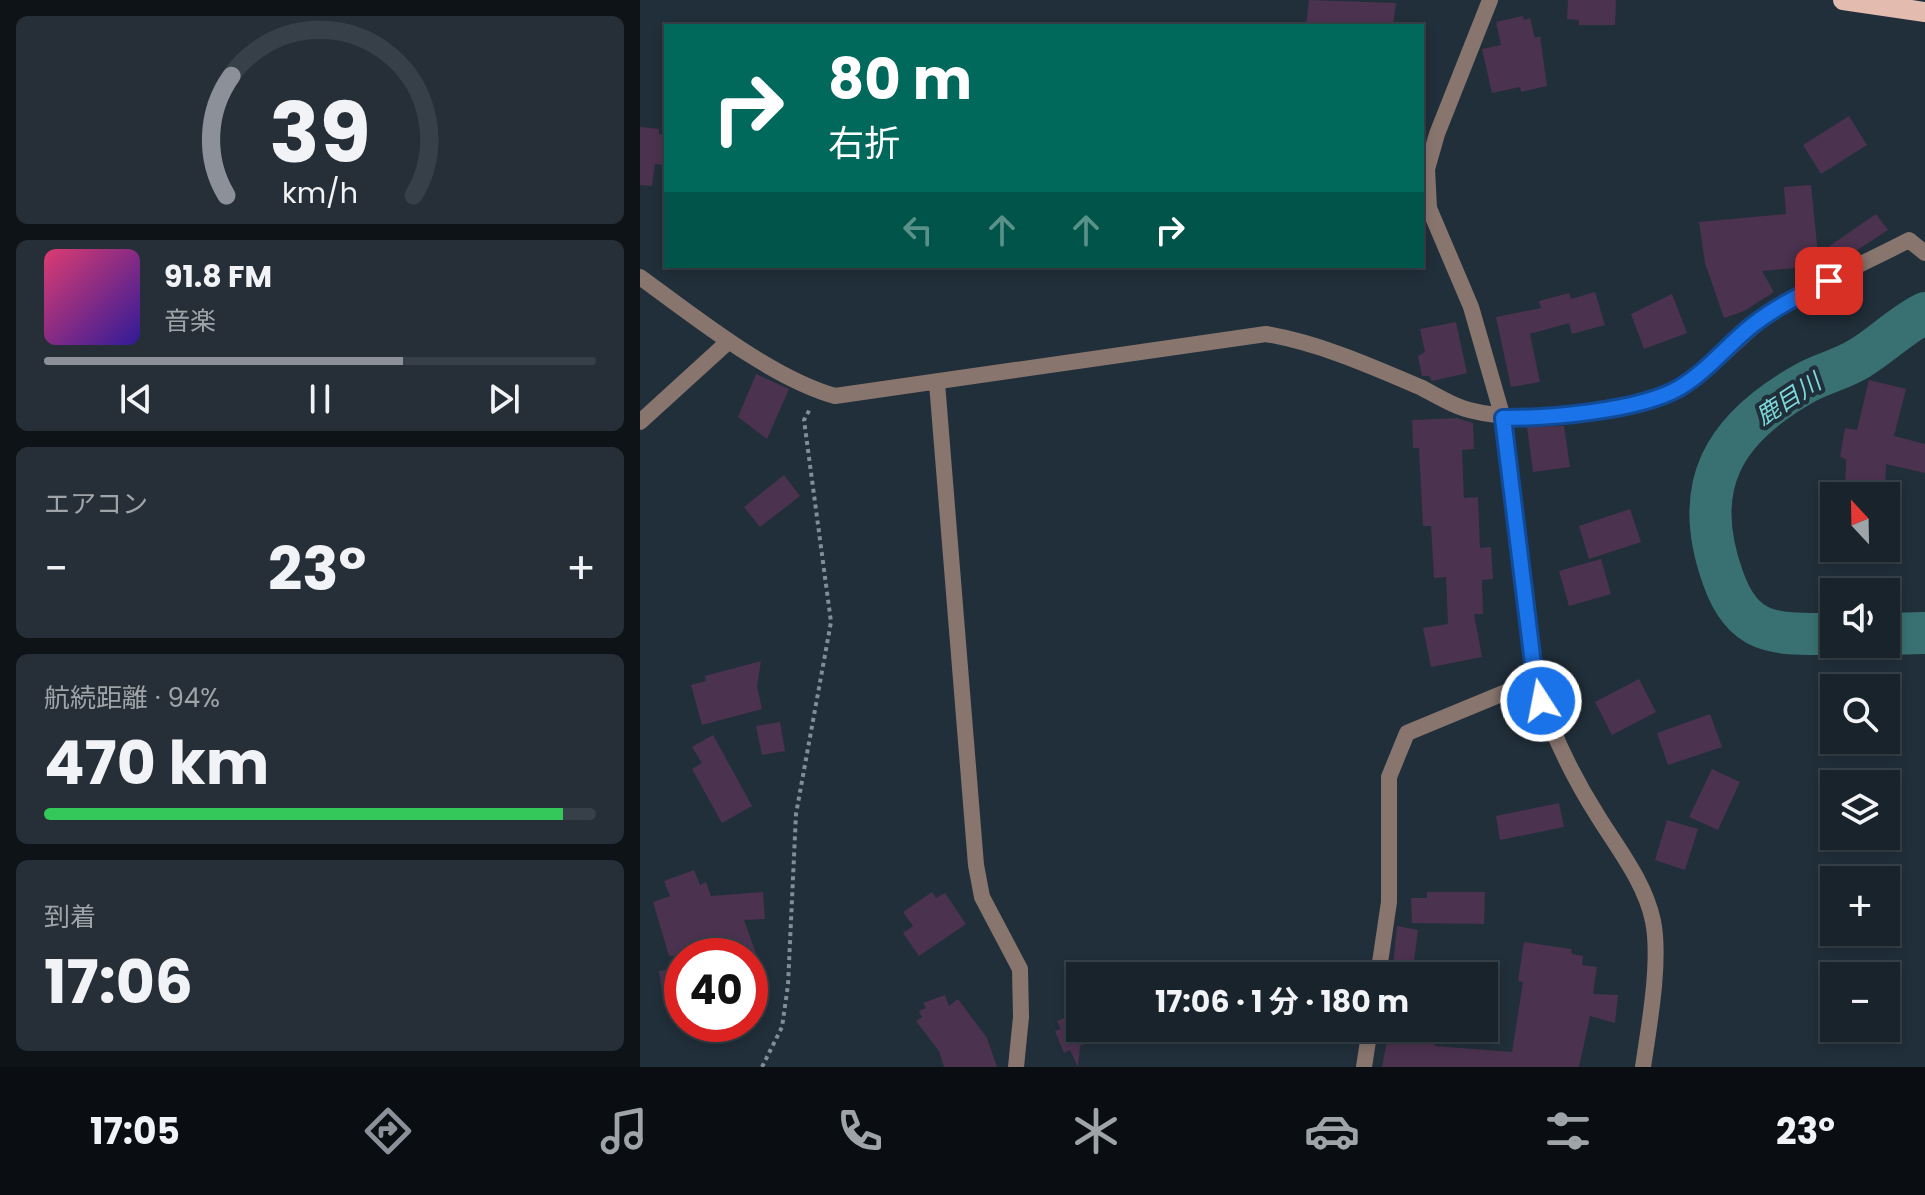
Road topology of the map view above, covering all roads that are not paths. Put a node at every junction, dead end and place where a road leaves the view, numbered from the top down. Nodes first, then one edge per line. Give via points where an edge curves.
1 (1490, 0) edge
2 (1843, 0) edge
3 (1925, 12) edge
4 (1925, 253) edge
5 (640, 277) edge
6 (729, 341) junction
7 (937, 383) junction
8 (1503, 418) junction
9 (640, 422) edge
10 (1535, 680) junction
11 (1380, 962) edge
12 (1368, 1042) edge
13 (1016, 1067) edge
14 (1364, 1067) edge
15 (1643, 1067) edge

1 - 8 street via 1427,169 1429,208 1471,307
2 - 3 main road
4 - 8 street via 1909,240 1789,301 1753,324 1676,390 1552,418
5 - 6 street
6 - 7 street via 835,396
6 - 9 street
7 - 8 street via 1266,334 1298,340 1464,409
7 - 13 street via 976,865 982,897 1020,969
8 - 10 street
10 - 11 street via 1407,733 1389,777 1389,902
10 - 15 street via 1565,762 1633,872 1653,921
12 - 14 street

